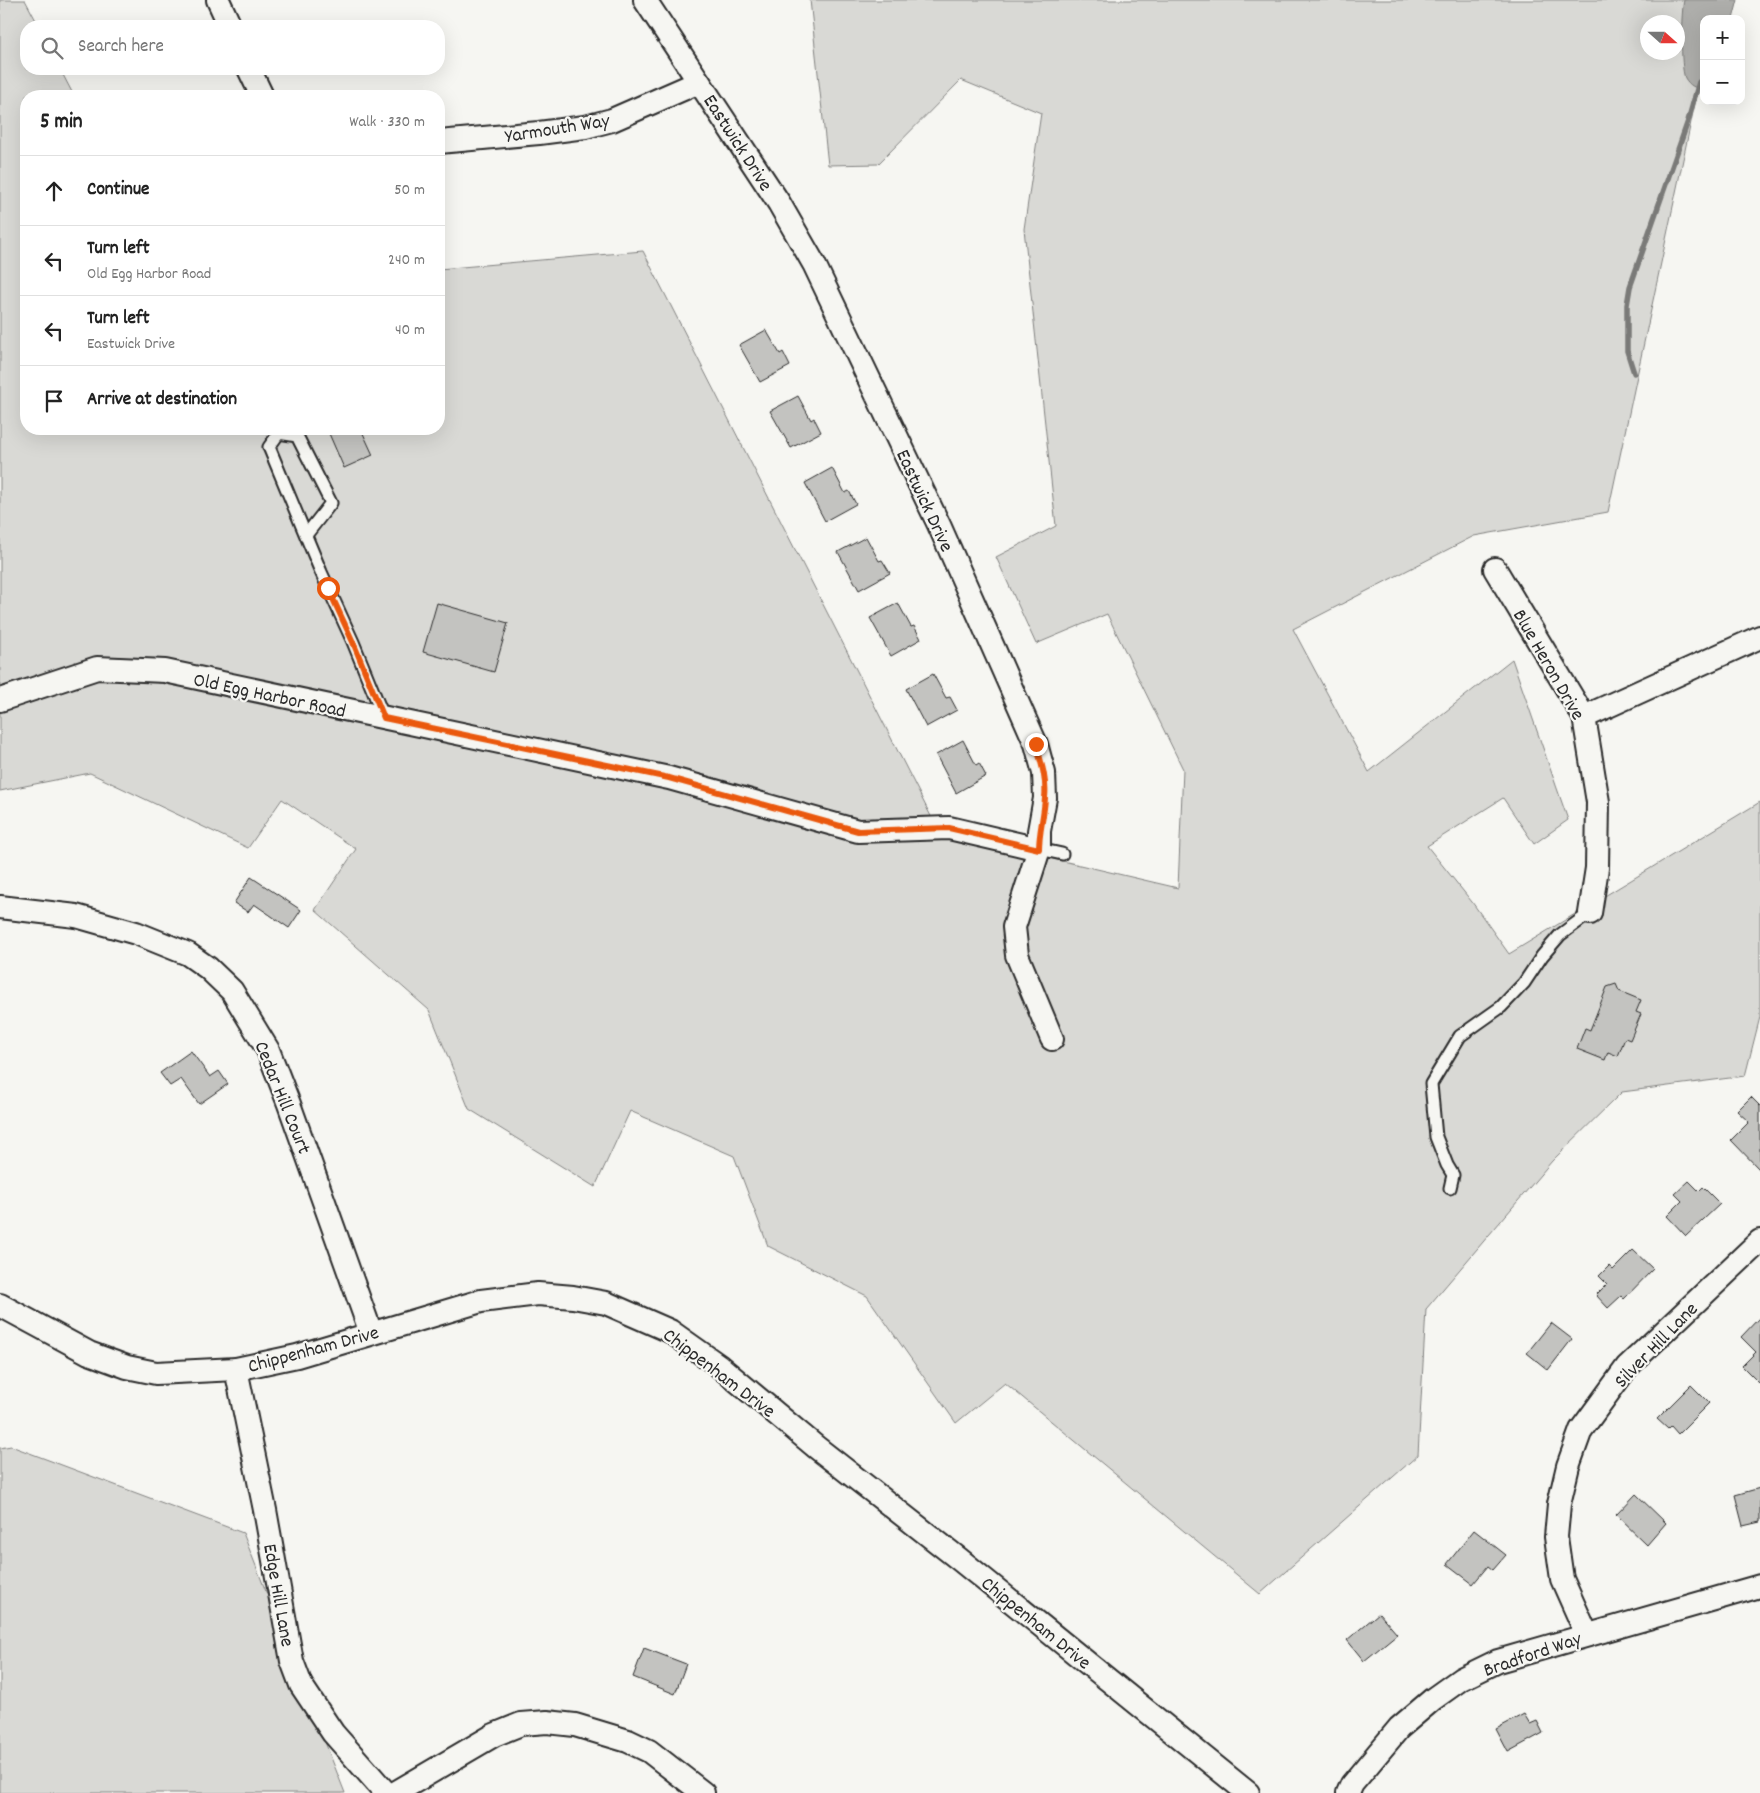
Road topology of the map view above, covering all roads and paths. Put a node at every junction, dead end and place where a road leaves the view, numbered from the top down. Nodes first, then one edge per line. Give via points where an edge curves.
1 (218, 0) edge
2 (645, 0) edge
3 (227, 20) edge
4 (252, 75) edge
5 (699, 82) junction
6 (259, 90) edge
7 (445, 141) edge
8 (278, 435) edge
9 (291, 435) edge
10 (306, 535) junction
11 (1495, 569) dead end
12 (1760, 637) edge
13 (0, 700) edge
14 (1584, 717) junction
15 (384, 718) junction
16 (1039, 849) junction
17 (1062, 854) dead end
18 (0, 907) edge
19 (1590, 913) joint
20 (1052, 1039) dead end
21 (1450, 1188) dead end
22 (1760, 1241) edge
23 (0, 1305) edge
24 (371, 1333) junction
25 (236, 1369) junction
26 (1760, 1586) edge
27 (1587, 1635) junction
28 (386, 1793) edge
29 (395, 1793) edge
30 (703, 1793) edge
31 (1248, 1793) edge
32 (1348, 1793) edge

1 - 3 street
2 - 5 street, Eastwick Drive
4 - 6 street
5 - 7 street, Yarmouth Way via 612,120 539,133
5 - 16 street, Eastwick Drive via 779,203 814,264 939,525 1017,700 1036,744 1044,773 1045,798
8 - 10 lane via 269,447
9 - 10 lane via 297,436 331,503
10 - 15 lane
11 - 14 street, Blue Heron Drive
12 - 14 street
13 - 15 street, Old Egg Harbor Road via 97,668 164,671
14 - 19 street, Blue Heron Drive via 1598,802 1597,868
15 - 16 street, Old Egg Harbor Road via 669,778 858,831 949,828
16 - 17 lane
16 - 20 street, Eastwick Drive via 1014,927 1017,955
18 - 24 street, Cedar Hill Court via 76,916 136,932 188,954 232,991 268,1050
19 - 21 lane via 1560,935 1524,984 1501,1007 1460,1036 1431,1084 1436,1138 1453,1175
22 - 27 street, Silver Hill Lane via 1627,1367 1582,1430 1565,1476 1556,1537 1562,1579
23 - 25 street, Chippenham Drive via 89,1353 126,1367 156,1373
24 - 25 street, Chippenham Drive via 297,1356
24 - 31 street, Chippenham Drive via 481,1301 538,1294 606,1303 670,1332 718,1365
25 - 28 street, Edge Hill Lane via 292,1661 301,1685 333,1734
26 - 27 street, Bradford Way
27 - 32 street, Bradford Way via 1498,1661 1461,1679 1399,1728
29 - 30 street via 494,1735 521,1724 547,1722 575,1725 628,1741 649,1751

